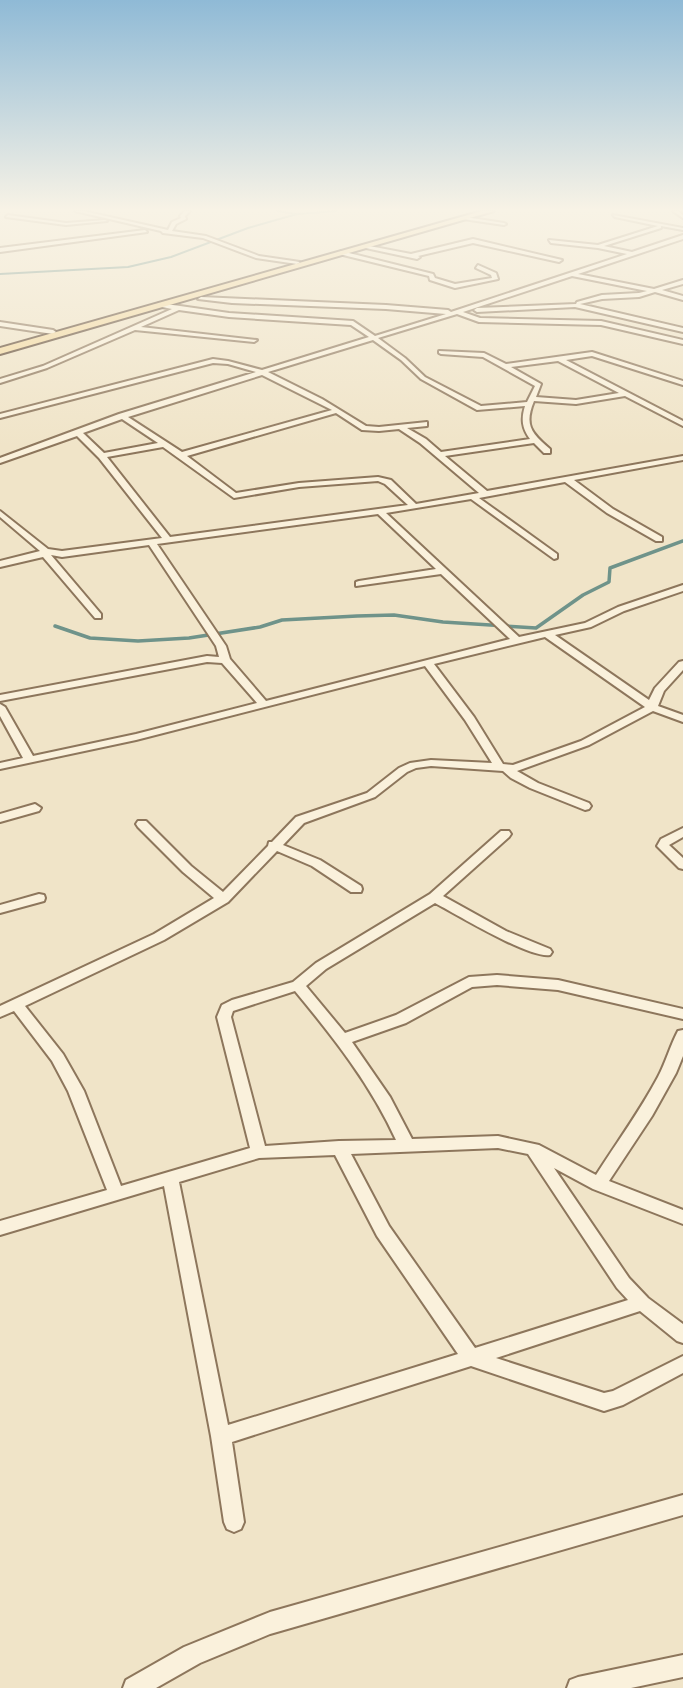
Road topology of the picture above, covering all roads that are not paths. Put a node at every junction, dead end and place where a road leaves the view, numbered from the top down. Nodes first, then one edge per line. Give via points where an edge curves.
1 (199, 290) edge
2 (212, 290) edge
3 (224, 290) dead end
4 (524, 290) edge
5 (641, 290) edge
6 (658, 290) edge
7 (651, 292) junction
8 (683, 298) edge
9 (201, 299) junction
10 (159, 305) junction
11 (575, 305) junction
12 (177, 309) junction
13 (464, 310) junction
14 (454, 312) junction
15 (0, 324) edge
16 (135, 328) junction
17 (683, 330) edge
18 (53, 331) junction
19 (373, 338) junction
20 (254, 340) dead end
21 (683, 342) edge
22 (0, 349) edge
23 (441, 352) dead end
24 (559, 358) junction
25 (506, 366) junction
26 (264, 372) junction
27 (0, 381) edge
28 (683, 383) edge
29 (626, 394) junction
30 (529, 402) junction
31 (337, 411) junction
32 (1, 415) edge
33 (122, 416) junction
34 (424, 424) dead end
35 (683, 424) edge
36 (398, 426) junction
37 (79, 434) junction
38 (534, 441) junction
39 (166, 444) junction
40 (547, 451) dead end
41 (181, 455) junction
42 (438, 455) junction
43 (102, 456) junction
44 (683, 458) edge
45 (0, 461) edge
46 (568, 480) junction
47 (485, 495) junction
48 (472, 496) junction
49 (414, 507) junction
50 (380, 512) junction
51 (0, 513) edge
52 (167, 539) junction
53 (659, 539) dead end
54 (151, 541) junction
55 (47, 553) junction
56 (554, 556) dead end
57 (0, 564) edge
58 (444, 571) junction
59 (359, 584) dead end
60 (683, 588) edge
61 (98, 615) dead end
62 (547, 634) junction
63 (517, 639) junction
64 (225, 660) junction
65 (428, 663) junction
66 (683, 664) edge
67 (0, 698) edge
68 (263, 704) junction
69 (0, 707) edge
70 (652, 707) junction
71 (683, 719) edge
72 (29, 758) junction
73 (0, 766) edge
74 (503, 767) junction
75 (585, 806) dead end
76 (35, 808) dead end
77 (0, 818) edge
78 (142, 824) dead end
79 (683, 832) edge
80 (505, 834) dead end
81 (273, 845) junction
82 (683, 865) edge
83 (356, 889) dead end
84 (435, 897) junction
85 (39, 898) dead end
86 (223, 899) junction
87 (0, 909) edge
88 (545, 952) dead end
89 (298, 985) junction
90 (18, 1006) junction
91 (0, 1012) edge
92 (683, 1014) edge
93 (683, 1035) edge
94 (344, 1039) junction
95 (406, 1144) junction
96 (339, 1147) junction
97 (533, 1149) junction
98 (259, 1152) junction
99 (170, 1177) junction
100 (599, 1184) junction
101 (116, 1193) junction
102 (683, 1217) edge
103 (0, 1228) edge
104 (642, 1303) junction
105 (683, 1335) edge
106 (471, 1358) junction
107 (683, 1364) edge
108 (221, 1436) junction
109 (683, 1505) edge
110 (234, 1522) dead end
111 (683, 1666) edge
112 (589, 1686) edge
113 (134, 1688) edge

1 - 18 main road
2 - 10 main road
3 - 9 street
4 - 13 street
5 - 7 street
6 - 7 street
7 - 8 street
7 - 11 street via 595,298
9 - 12 street
9 - 14 street via 388,305
10 - 12 street
10 - 22 main road
11 - 13 street
11 - 17 street
12 - 16 street
12 - 19 street via 346,322
13 - 14 street
14 - 19 street
14 - 21 street via 479,320 601,323
15 - 18 street
16 - 20 street
16 - 27 street
18 - 22 main road
19 - 26 street
19 - 30 street via 424,379 480,408
23 - 25 street via 484,355
24 - 25 street
24 - 28 street via 597,355
24 - 29 street
25 - 30 street via 539,385
26 - 31 street
26 - 32 street via 226,361 203,362
26 - 33 street
29 - 30 street via 576,402
29 - 35 street
30 - 38 street via 524,423
31 - 36 street via 373,430
31 - 41 street
33 - 37 street
33 - 39 street
34 - 36 street
36 - 42 street
37 - 43 street
37 - 45 street
38 - 40 street
38 - 42 street
39 - 41 street
39 - 43 street
41 - 49 street via 234,496 378,479 388,482
42 - 47 street
43 - 52 street
44 - 46 street
46 - 47 street
46 - 53 street via 610,512
47 - 48 street
48 - 49 street
48 - 56 street
49 - 50 street
50 - 52 street
50 - 58 street
51 - 55 street
52 - 54 street
54 - 55 street
54 - 64 street via 222,646
55 - 57 street
55 - 61 street
58 - 59 street
58 - 63 street
60 - 62 street via 588,625
62 - 63 street
62 - 70 street
63 - 65 street
64 - 67 street via 207,659
64 - 68 street
65 - 68 street
65 - 74 street
66 - 70 street via 659,690
68 - 72 street via 136,737
69 - 72 street
70 - 71 street
70 - 74 street via 585,743 514,768
72 - 73 street
74 - 75 street
74 - 81 street via 414,765 371,795 300,820
76 - 77 street
78 - 86 street
79 - 82 street via 663,846
80 - 84 street
81 - 83 street via 316,863
81 - 86 street
84 - 88 street via 501,934
84 - 89 street via 321,966
85 - 87 street
86 - 90 street via 159,937
89 - 94 street
89 - 98 street via 237,1003 227,1008 224,1017
90 - 91 street
90 - 101 street via 58,1058 76,1091
92 - 94 street via 558,985 497,979 469,982 401,1019
93 - 100 street via 668,1073
94 - 95 street
95 - 96 street
95 - 97 street via 498,1142
96 - 98 street
96 - 106 street via 383,1231
97 - 100 street
97 - 104 street via 623,1283
98 - 99 street
99 - 101 street
99 - 108 street
100 - 102 street
101 - 103 street
104 - 105 street
104 - 106 street
106 - 107 street via 604,1402
106 - 108 street
108 - 110 street
109 - 113 street via 270,1623 192,1655
111 - 112 street

